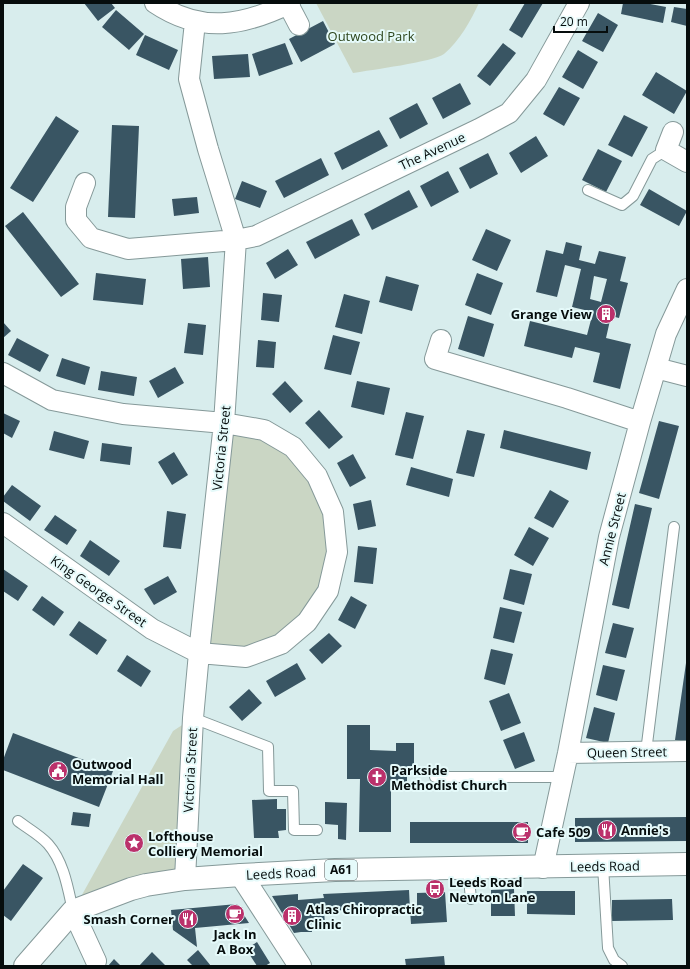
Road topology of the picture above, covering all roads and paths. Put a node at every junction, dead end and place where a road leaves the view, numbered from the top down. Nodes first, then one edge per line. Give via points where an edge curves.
1 (155, 3) edge
2 (579, 3) edge
3 (289, 4) edge
4 (195, 22) junction
5 (299, 25) dead end
6 (669, 141) joint
7 (687, 162) edge
8 (85, 183) dead end
9 (588, 190) dead end
10 (236, 240) junction
11 (687, 289) edge
12 (441, 340) dead end
13 (656, 368) junction
14 (3, 373) edge
15 (687, 376) edge
16 (640, 422) junction
17 (224, 424) junction
18 (3, 523) edge
19 (674, 527) dead end
20 (199, 653) junction
21 (193, 718) junction
22 (687, 751) edge
23 (646, 752) junction
24 (568, 753) junction
25 (436, 777) dead end
26 (562, 777) junction
27 (18, 821) dead end
28 (317, 830) dead end
29 (687, 864) edge
30 (603, 866) junction
31 (468, 868) junction
32 (543, 868) junction
33 (241, 874) junction
34 (185, 879) junction
35 (471, 899) dead end
36 (73, 911) junction
37 (96, 961) dead end
38 (25, 966) edge
39 (300, 966) edge
40 (622, 966) edge

1 - 4 street via 169,12
2 - 10 street, The Avenue via 536,80 509,113 479,130 256,236
3 - 4 street via 249,19 228,23
3 - 5 street
4 - 10 street, Victoria Street via 189,79
6 - 7 street
6 - 9 lane via 652,159 633,196 622,205
8 - 10 street, The Avenue via 76,207 76,220 91,238 128,249
10 - 17 street, Victoria Street
11 - 13 street, Annie Street via 666,334
12 - 16 street via 435,359
13 - 15 street
13 - 16 street, Annie Street
14 - 17 street via 52,400 123,414
16 - 24 street, Annie Street via 609,537
17 - 20 street, Victoria Street
17 - 20 street via 264,430 293,447 317,476 333,512 337,552 328,591 307,622 281,644 246,657
18 - 20 street, King George Street via 152,629
19 - 23 lane
20 - 21 street, Victoria Street
21 - 28 lane via 268,747 269,791 293,791 294,830
21 - 34 street, Victoria Street
22 - 23 street, Queen Street
23 - 24 street, Queen Street
24 - 26 street, Annie Street
25 - 26 lane
26 - 32 street, Annie Street
27 - 36 lane via 48,844 64,876
29 - 30 main road, Leeds Road / A61
30 - 32 main road, Leeds Road / A61
30 - 40 lane via 608,948 614,960
31 - 32 main road, Leeds Road / A61
31 - 33 main road, Leeds Road / A61
31 - 35 lane
33 - 34 main road, Leeds Road / A61
33 - 39 main road
34 - 36 main road, Leeds Road / A61 via 131,889
36 - 37 street
36 - 38 main road, Leeds Road / A61

